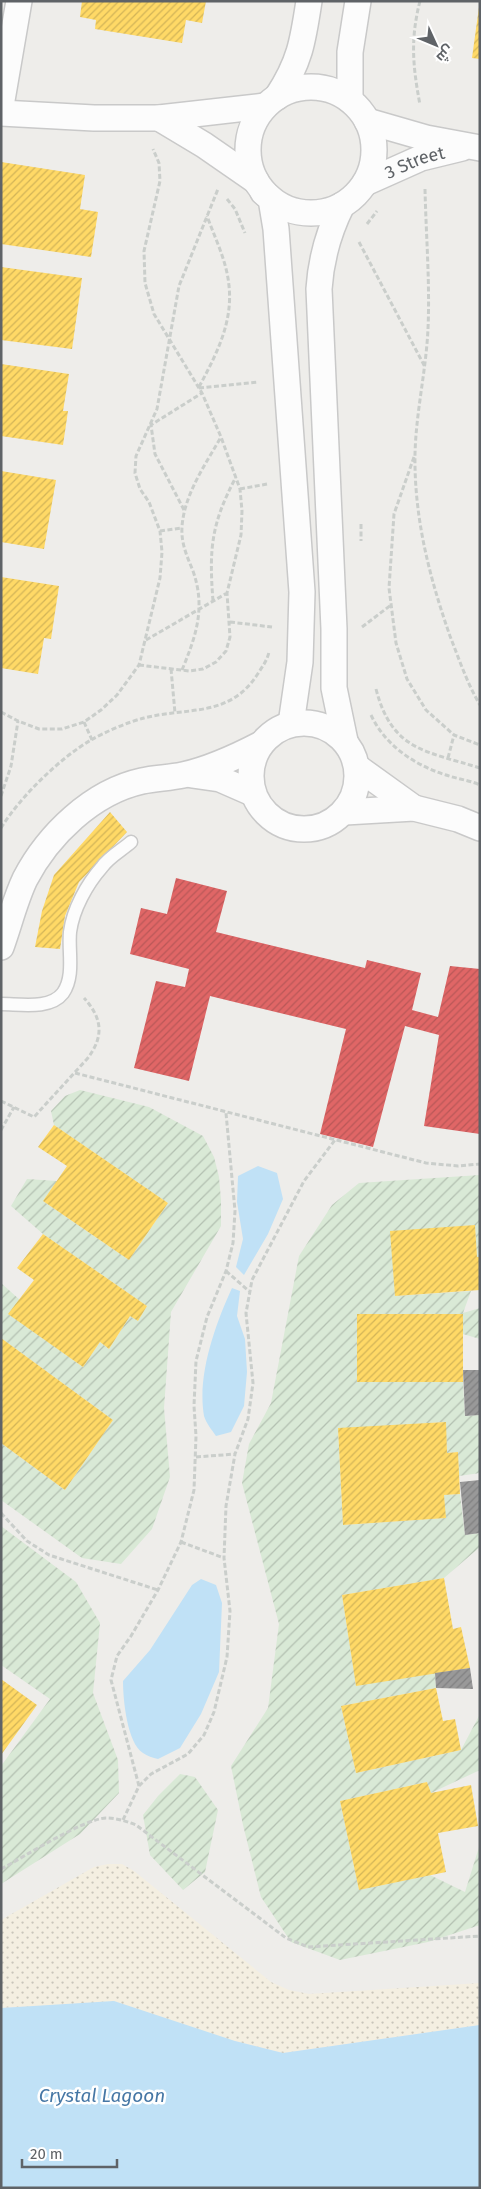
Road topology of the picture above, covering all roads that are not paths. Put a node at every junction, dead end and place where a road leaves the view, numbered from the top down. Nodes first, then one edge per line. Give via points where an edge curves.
1 (19, 1) edge
2 (309, 1) edge
3 (358, 1) edge
4 (350, 100) junction
5 (271, 101) junction
6 (1, 106) edge
7 (1, 113) edge
8 (158, 118) junction
9 (367, 121) junction
10 (473, 147) edge
11 (423, 148) junction
12 (365, 182) junction
13 (260, 187) junction
14 (342, 205) junction
15 (291, 724) junction
16 (345, 741) junction
17 (261, 744) junction
18 (357, 767) junction
19 (184, 774) junction
20 (252, 793) junction
21 (414, 808) junction
22 (344, 812) junction
23 (480, 828) edge
24 (132, 842) dead end
25 (1, 948) edge
26 (1, 1004) edge

1 - 6 street
2 - 5 street via 295,67
3 - 4 street via 350,52
4 - 5 street via 314,86 289,91
4 - 9 street
5 - 8 street
5 - 13 street via 254,123 248,143 249,162
7 - 8 street
8 - 13 street via 204,145
9 - 11 street, 3 Street
9 - 12 street via 374,152
10 - 11 street, 3 Street
11 - 12 street, 3 Street
12 - 14 street
13 - 14 street via 280,205 300,212 322,212
13 - 15 street via 271,199 276,229 302,592 300,662
14 - 16 street via 324,248 319,289 334,688
15 - 16 street via 311,723 330,729
15 - 17 street via 274,732
16 - 18 street
17 - 19 street via 224,762
17 - 20 street via 253,759
18 - 21 street
18 - 22 street via 354,795
19 - 20 street via 220,779
19 - 25 street via 140,781 117,790 94,802 54,836 25,880
20 - 22 street via 261,809 275,822 293,829 312,829 330,823
21 - 22 street
21 - 23 street
24 - 26 lane via 102,865 82,896 70,931 69,981 63,993 52,1002 38,1005

